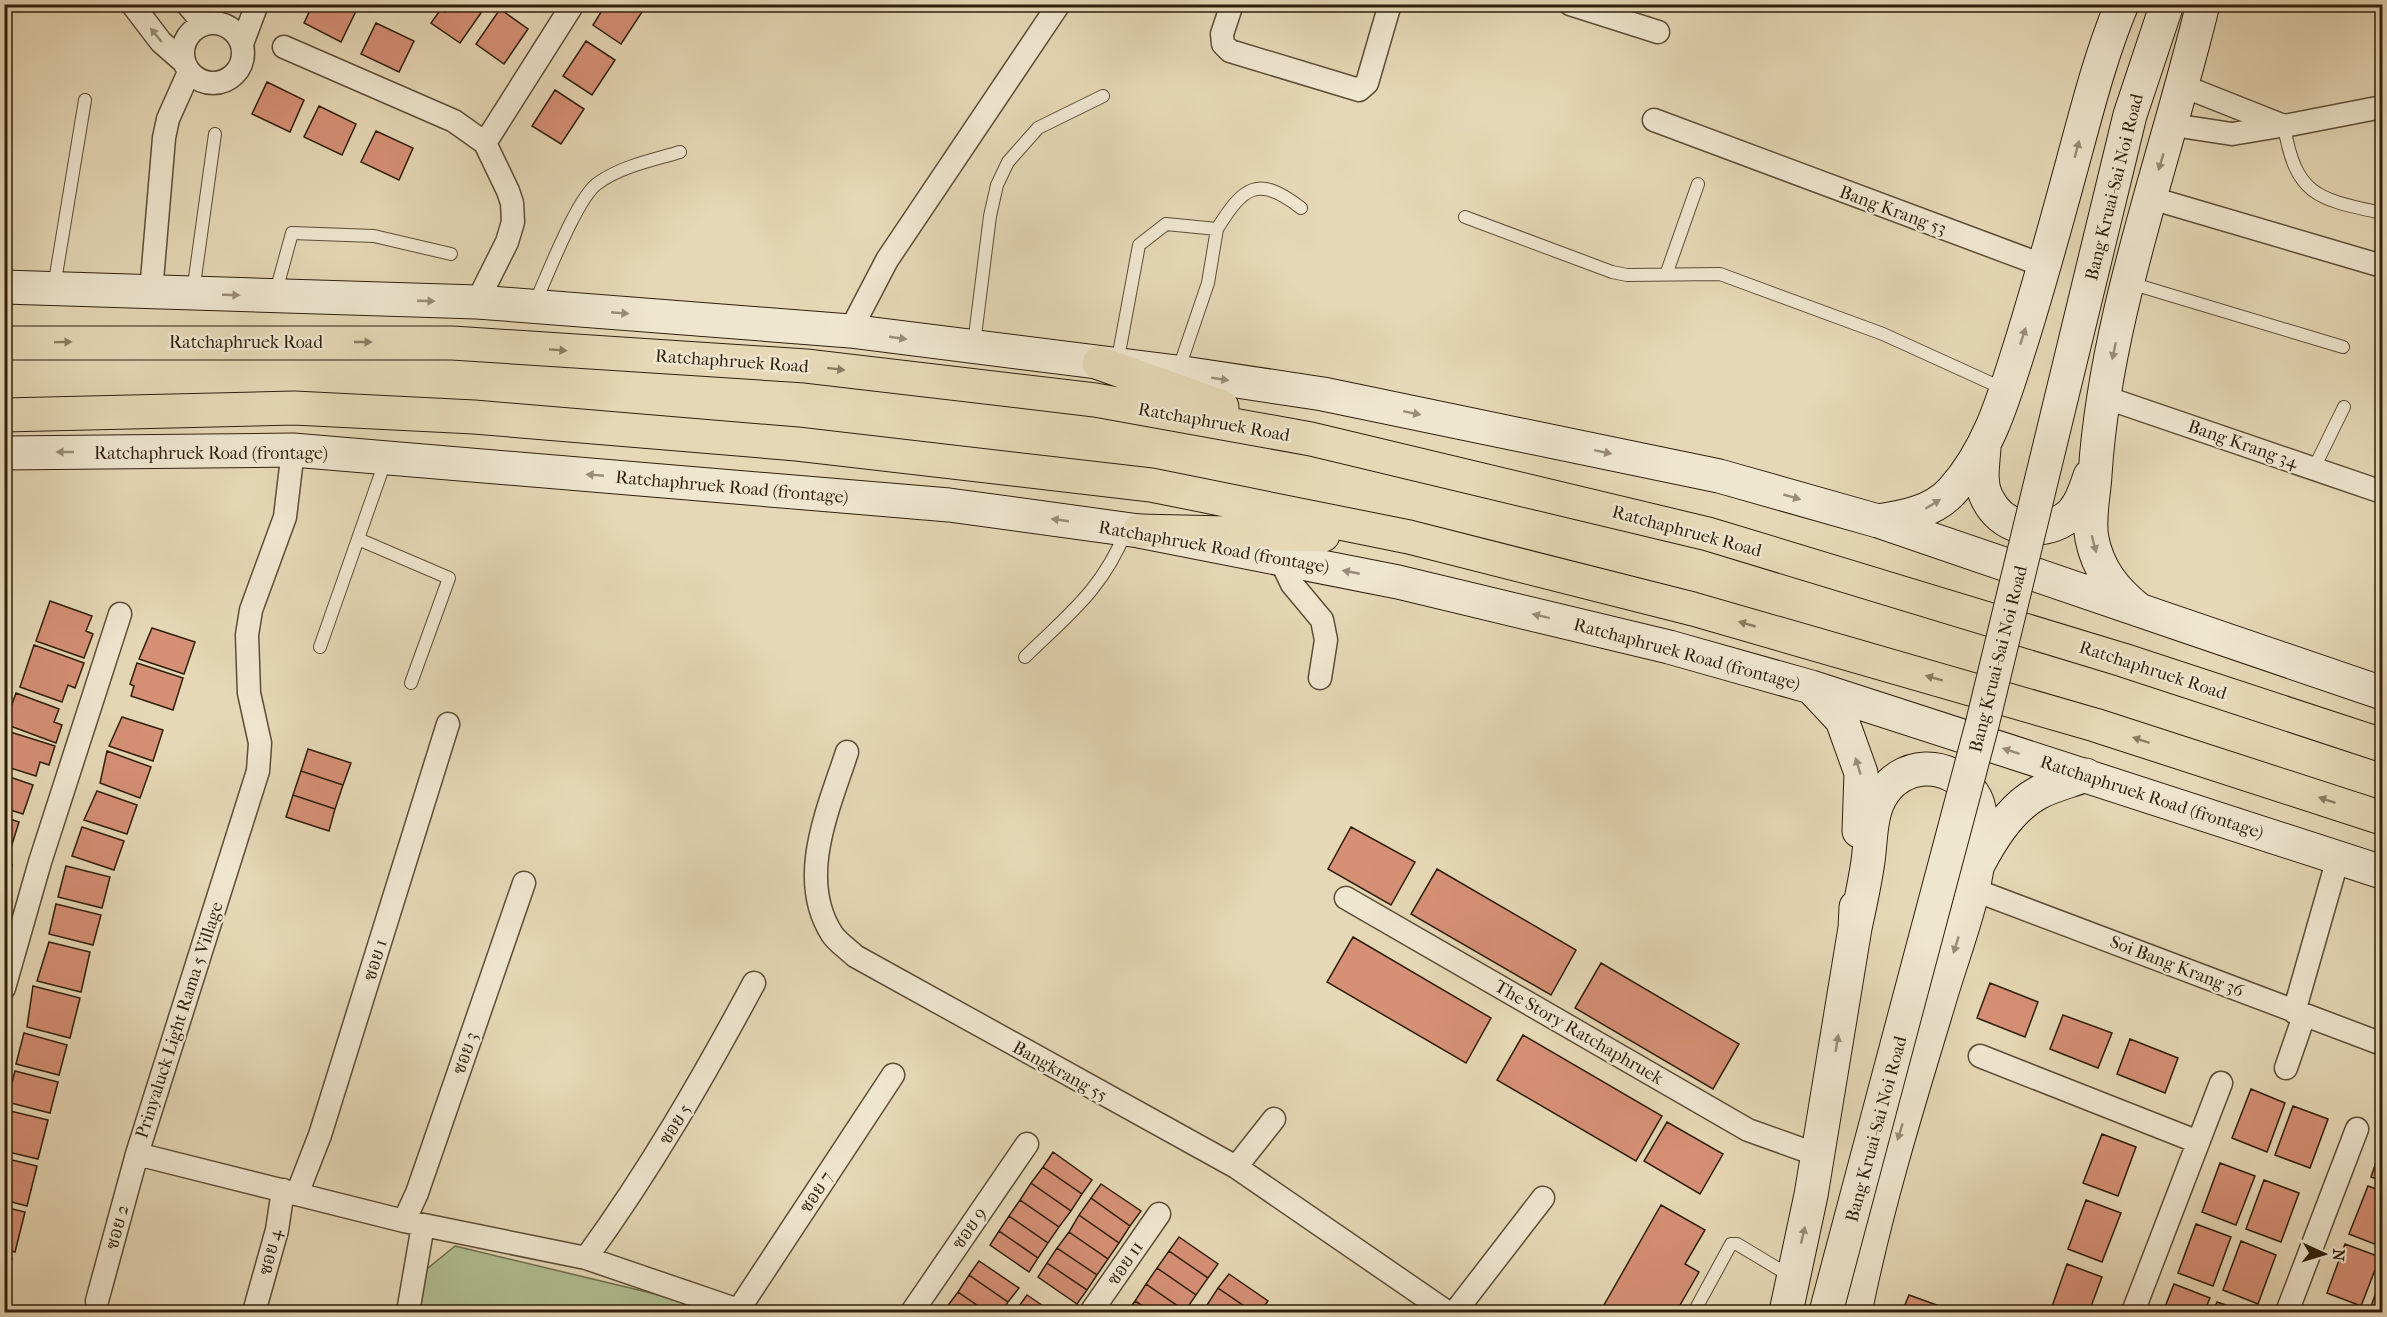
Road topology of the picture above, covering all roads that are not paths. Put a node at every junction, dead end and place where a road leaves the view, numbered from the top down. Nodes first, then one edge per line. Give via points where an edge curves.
1 (132, 4) edge
2 (187, 4) edge
3 (257, 4) edge
4 (573, 4) edge
5 (1059, 4) edge
6 (1232, 4) edge
7 (1390, 4) edge
8 (1570, 4) edge
9 (2122, 4) edge
10 (2153, 4) edge
11 (2167, 4) edge
12 (2203, 4) edge
13 (214, 17) edge
14 (1658, 32) dead end
15 (242, 44) junction
16 (284, 47) dead end
17 (186, 67) junction
18 (2184, 86) junction
19 (1103, 96) dead end
20 (86, 100) dead end
21 (2382, 107) edge
22 (1654, 120) dead end
23 (2173, 125) junction
24 (2284, 126) junction
25 (215, 134) dead end
26 (485, 143) junction
27 (680, 152) dead end
28 (1698, 184) dead end
29 (2151, 198) junction
30 (1301, 208) dead end
31 (2382, 213) edge
32 (1465, 217) dead end
33 (1217, 229) junction
34 (451, 254) dead end
35 (2045, 266) junction
36 (2382, 266) edge
37 (1667, 272) junction
38 (2129, 283) junction
39 (4, 287) edge
40 (54, 288) junction
41 (151, 292) junction
42 (193, 293) junction
43 (274, 296) junction
44 (477, 302) junction
45 (534, 306) junction
46 (849, 331) junction
47 (4, 343) edge
48 (2343, 347) dead end
49 (974, 348) junction
50 (1108, 365) junction
51 (1177, 372) junction
52 (2006, 390) junction
53 (2104, 397) junction
54 (2344, 407) dead end
55 (4, 415) edge
56 (1311, 439) junction
57 (1984, 448) junction
58 (293, 450) junction
59 (4, 453) edge
60 (2096, 454) junction
61 (386, 458) junction
62 (2314, 468) junction
63 (2382, 492) edge
64 (1878, 521) junction
65 (1133, 530) junction
66 (1409, 537) junction
67 (358, 539) junction
68 (1280, 559) junction
69 (2142, 613) junction
70 (120, 614) dead end
71 (320, 647) dead end
72 (1025, 657) dead end
73 (1320, 678) dead end
74 (411, 683) dead end
75 (1811, 687) junction
76 (2382, 693) edge
77 (447, 724) dead end
78 (2382, 745) edge
79 (847, 752) dead end
80 (2086, 775) junction
81 (2382, 818) edge
82 (2338, 858) junction
83 (2382, 872) edge
84 (1976, 876) junction
85 (524, 883) dead end
86 (1346, 898) dead end
87 (1856, 928) junction
88 (754, 983) dead end
89 (4, 988) edge
90 (2299, 1014) junction
91 (2382, 1044) edge
92 (1980, 1056) dead end
93 (2286, 1068) dead end
94 (893, 1075) dead end
95 (2221, 1083) dead end
96 (1274, 1119) dead end
97 (2357, 1129) dead end
98 (2198, 1143) junction
99 (1027, 1144) dead end
100 (137, 1154) junction
101 (1818, 1155) junction
102 (1236, 1167) junction
103 (290, 1192) junction
104 (1543, 1198) dead end
105 (1159, 1214) dead end
106 (413, 1223) junction
107 (586, 1258) junction
108 (1793, 1278) junction
109 (97, 1301) dead end
110 (740, 1311) edge
111 (254, 1312) edge
112 (408, 1312) edge
113 (912, 1312) edge
114 (1091, 1312) edge
115 (1447, 1312) edge
116 (1455, 1312) edge
117 (1694, 1312) edge
118 (1786, 1312) edge
119 (1812, 1312) edge
120 (1826, 1312) edge
121 (1855, 1312) edge
122 (2133, 1312) edge
123 (2287, 1312) edge

17 -> 1 street
2 - 13 street
3 - 15 street
4 - 26 street
5 - 46 street via 887,260
6 - 7 street via 1222,34 1222,44 1230,51 1359,90 1367,83
8 - 14 street
35 -> 9 main road via 2104,48
10 - 119 main road, Bang Kruai-Sai Noi Road via 2116,111 1887,1040
11 - 120 main road, Bang Kruai-Sai Noi Road, bridge via 2130,115 1982,725
12 - 18 main road
13 - 15 street via 236,33
13 - 17 street via 186,38 182,50
15 - 17 street via 239,68 222,82 198,80
16 - 26 street via 454,121
17 - 41 street via 164,138
18 - 23 main road
18 - 24 street
19 - 49 lane via 1038,128 1008,162 990,216
20 - 40 lane
21 - 24 street
22 - 35 street, Bang Krang 53
23 - 24 street via 2232,134
23 -> 29 main road
24 - 31 lane via 2289,156 2298,177 2313,192 2345,205
25 - 42 lane
26 - 44 street via 508,191 513,222
27 - 45 lane via 618,172 596,184 576,216
28 - 37 lane
29 - 36 street
29 - 38 main road
30 - 33 lane via 1270,188 1257,188 1239,199
32 - 37 lane via 1612,272
33 - 50 lane via 1166,224 1138,245
33 - 51 lane via 1209,283
34 - 43 lane via 375,236 292,233
52 -> 35 main road
37 - 52 lane via 1720,274 1883,334
38 - 48 lane
38 -> 53 main road
39 - 40 main road
40 - 41 main road
41 - 42 main road
42 -> 43 main road
43 -> 44 main road
44 - 45 main road
45 -> 46 main road
46 -> 49 main road
47 -> 56 main road, Ratchaphruek Road via 452,343 795,365 1095,400
49 - 50 main road
50 - 51 main road
50 - 56 main road
51 -> 64 main road via 1323,394 1719,476
52 - 57 main road
53 - 60 main road
53 - 62 street, Bang Krang 34
54 - 62 lane
55 - 66 main road via 294,408 474,417 797,444 1151,485
56 - 78 main road, Ratchaphruek Road via 1708,534 2123,660
57 - 60 main road via 1982,479 1986,497 1996,512 2020,528 2043,529 2066,519 2081,500
64 -> 57 main road via 1908,517 1950,493
58 -> 59 main road, Ratchaphruek Road (frontage)
58 - 61 main road, Ratchaphruek Road (frontage)
58 - 100 street, Prinyaluck Light Rama 5 Village via 285,517 251,610 247,635 249,693 260,743 258,771
60 -> 69 main road via 2091,536 2102,571
65 -> 61 main road, Ratchaphruek Road (frontage) via 949,505
61 - 67 lane
62 - 63 street, Bang Krang 34
64 - 69 main road
65 - 66 main road
65 - 68 main road, Ratchaphruek Road (frontage)
65 - 72 lane via 1095,589
81 -> 66 main road via 2095,725 1693,609
67 - 71 lane
67 - 74 lane via 449,578
68 - 73 street via 1292,584 1322,620 1326,640
75 -> 68 main road, Ratchaphruek Road (frontage) via 1647,642 1398,582
69 - 76 main road
70 - 89 street
80 -> 75 main road, Ratchaphruek Road (frontage)
87 -> 75 main road via 1861,773 1842,720
77 - 103 street, ซอย 1 via 327,1112
79 - 102 street, Bangkrang 55 via 822,829 815,874 819,908 832,936 855,956
80 - 82 main road, Ratchaphruek Road (frontage)
80 - 84 main road via 2037,793 2013,814 1991,839
82 - 83 main road, Ratchaphruek Road (frontage)
82 - 90 street
84 - 87 main road via 1979,812 1974,795 1956,776 1939,768 1906,772 1890,784 1874,817
84 - 90 street, Soi Bang Krang 36 via 1997,896
84 -> 121 main road via 1894,1150
85 - 106 street, ซอย 3 via 417,1193
86 - 101 street, The Story Ratchaphruek via 1748,1130
101 -> 87 main road
88 - 107 street, ซอย 5 via 700,1083 626,1203
90 - 91 street, Soi Bang Krang 36
90 - 93 street
92 - 98 street
94 - 110 street, ซอย 7
95 - 98 street
96 - 102 street
97 - 123 street
98 - 122 street
99 - 113 street, ซอย 9
100 - 103 street, Prinyaluck Light Rama 5 Village
100 - 109 street, ซอย 2
108 -> 101 main road
102 - 115 street, Bangkrang 55
103 - 106 street, Prinyaluck Light Rama 5 Village
103 - 111 street, ซอย 4
104 - 116 street
105 - 114 street, ซอย 11
106 - 107 street, Prinyaluck Light Rama 5 Village
106 - 112 street, ซอย 3
107 - 110 street, Prinyaluck Light Rama 5 Village
108 - 117 lane via 1731,1244
108 - 118 main road

